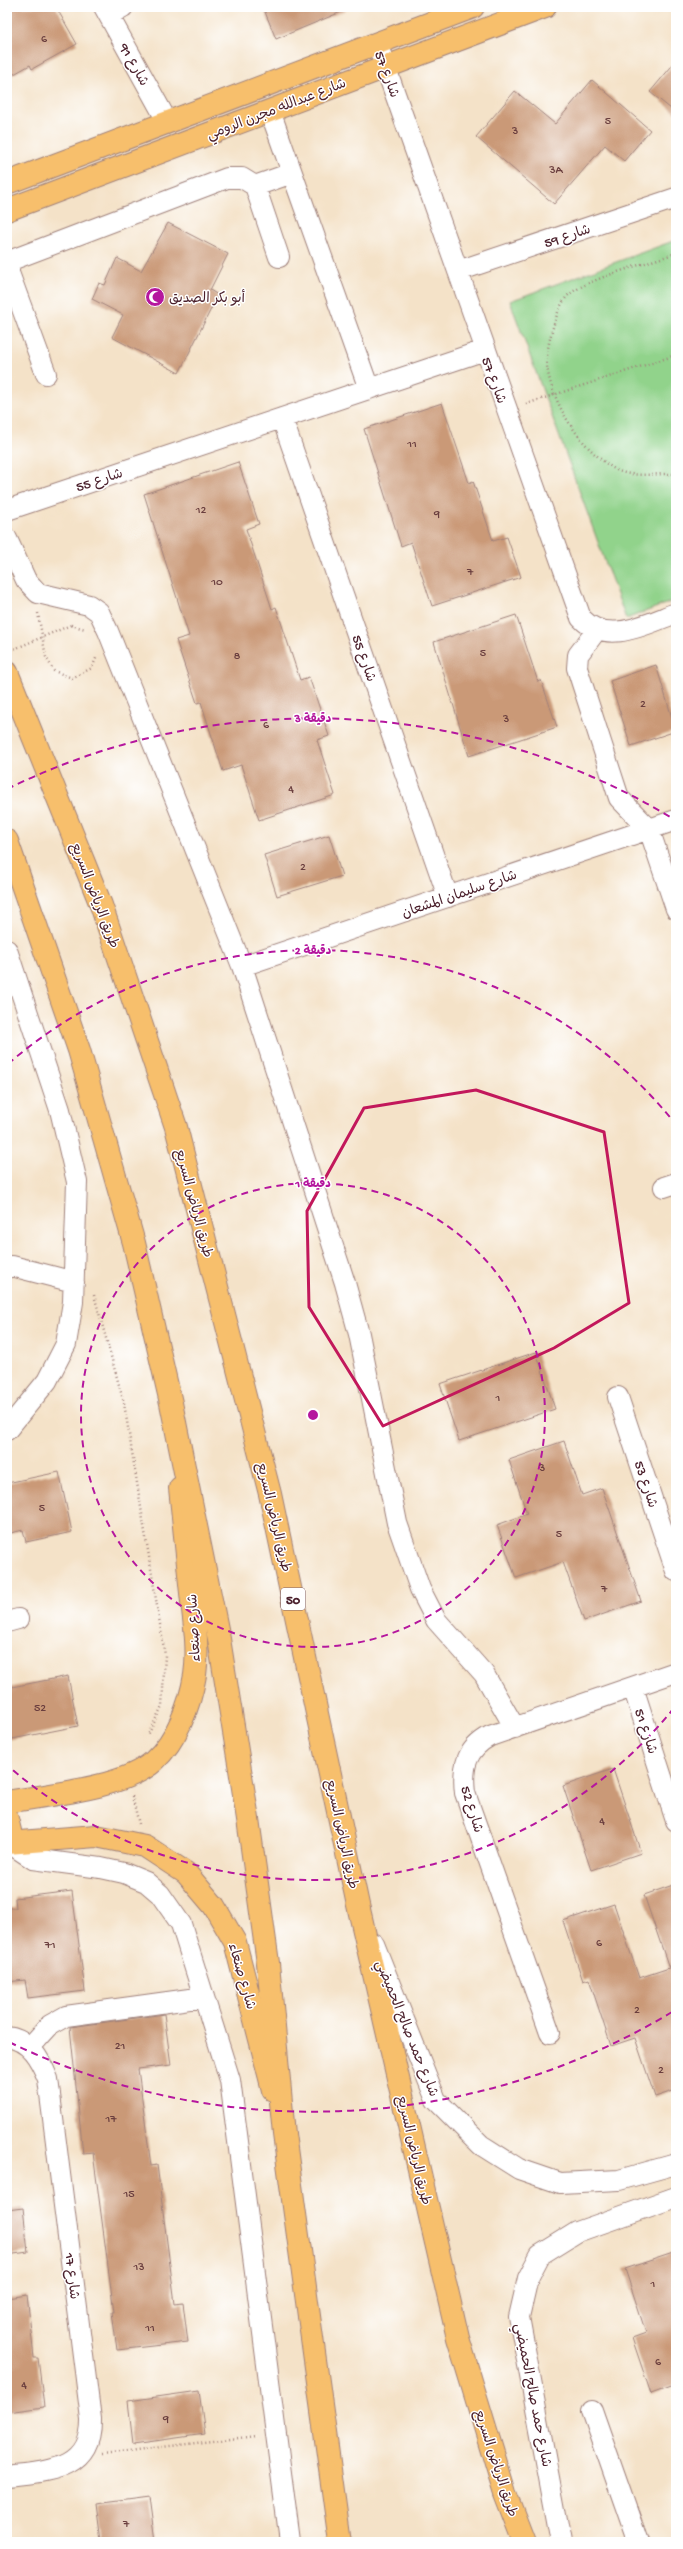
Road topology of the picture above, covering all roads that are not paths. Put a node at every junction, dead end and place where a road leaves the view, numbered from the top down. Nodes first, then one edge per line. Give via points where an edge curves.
1 (473, 7) edge
2 (545, 7) edge
3 (112, 10) edge
4 (377, 43) junction
5 (386, 67) junction
6 (270, 111) junction
7 (167, 121) junction
8 (292, 173) junction
9 (7, 182) edge
10 (255, 186) junction
11 (676, 198) edge
12 (7, 210) edge
13 (279, 257) dead end
14 (458, 271) junction
15 (484, 350) junction
16 (46, 374) dead end
17 (369, 389) junction
18 (282, 418) junction
19 (7, 510) edge
20 (7, 539) edge
21 (676, 613) edge
22 (596, 631) junction
23 (7, 672) edge
24 (676, 820) edge
25 (649, 829) junction
26 (7, 841) edge
27 (448, 897) junction
28 (676, 909) edge
29 (7, 950) edge
30 (242, 966) junction
31 (9, 1262) edge
32 (74, 1282) junction
33 (618, 1397) dead end
34 (171, 1403) junction
35 (7, 1430) edge
36 (676, 1570) edge
37 (676, 1672) edge
38 (632, 1687) junction
39 (515, 1728) junction
40 (7, 1802) edge
41 (7, 1819) edge
42 (676, 1821) edge
43 (8, 1843) edge
44 (358, 1905) junction
45 (204, 1997) junction
46 (550, 2033) dead end
47 (7, 2037) edge
48 (30, 2047) junction
49 (284, 2134) junction
50 (676, 2164) edge
51 (676, 2197) edge
52 (592, 2411) dead end
53 (7, 2476) edge
54 (290, 2542) edge
55 (340, 2542) edge
56 (524, 2542) edge
57 (561, 2542) edge
58 (638, 2542) edge

1 - 4 main road, شارع عبدالله مجرن الرومي
2 - 5 main road, شارع عبدالله مجرن الرومي
3 - 7 street, شارع 91
4 - 5 street, شارع 57
4 - 7 main road, شارع عبدالله مجرن الرومي
5 - 6 main road, شارع عبدالله مجرن الرومي
5 - 14 street, شارع 57
6 - 8 street
6 - 12 main road, شارع عبدالله مجرن الرومي
7 - 9 main road, شارع عبدالله مجرن الرومي
8 - 10 street
8 - 17 street
10 - 13 street
10 - 16 street via 242,178 227,178 10,261 9,273
11 - 14 street, شارع 59
14 - 15 street, شارع 57
15 - 17 street, شارع 55
15 - 22 street, شارع 57 via 580,618
17 - 18 street, شارع 55
18 - 19 street, شارع 55
18 - 27 street, شارع 55
20 - 30 street via 26,580 38,592 89,605 98,612 108,631
21 - 22 street via 624,632
22 - 25 street via 578,655 577,668 619,798
23 - 44 main road, طريق الرياض السريع / 50 via 101,905 176,1127 270,1494
24 - 25 street, شارع سليمان المشعان
25 - 27 street, شارع سليمان المشعان
25 - 28 street
26 - 34 main road via 79,1050 134,1243
27 - 30 street, شارع سليمان المشعان
29 - 32 street via 60,1110 77,1182
30 - 39 street via 345,1282 359,1334 397,1523 420,1589 436,1620 484,1674
31 - 32 street
32 - 35 street via 66,1344 47,1381
33 - 36 street, شارع 53
34 - 40 main road, شارع صنعاء via 196,1635 195,1674 186,1708 174,1735 154,1761 127,1776 89,1789
34 - 49 main road via 219,1639 248,1819 268,1963
37 - 38 street, شارع 52
38 - 39 street, شارع 52
38 - 42 street, شارع 51
39 - 46 street, شارع 52 via 490,1736 471,1751 466,1759 464,1780 466,1793
41 - 43 main road via 10,1831
43 - 45 street via 33,1859 101,1868 124,1873 146,1882 165,1900 181,1924
43 - 49 main road, شارع صنعاء via 96,1836 145,1846 186,1873 214,1906 235,1942
44 - 50 street, شارع حمد صالح الحميضي via 436,2100 481,2145 518,2169 560,2183 619,2180
44 - 56 main road, طريق الرياض السريع / 50 via 458,2338 505,2493
45 - 48 street via 66,2016 50,2025
45 - 54 street via 230,2080
47 - 48 street, شارع 17
48 - 53 street, شارع 17 via 42,2063 48,2079 91,2419 91,2436 84,2450 73,2462 52,2471
49 - 55 main road
51 - 57 street, شارع حمد صالح الحميضي via 577,2232 540,2255 528,2278 519,2317
52 - 58 street

